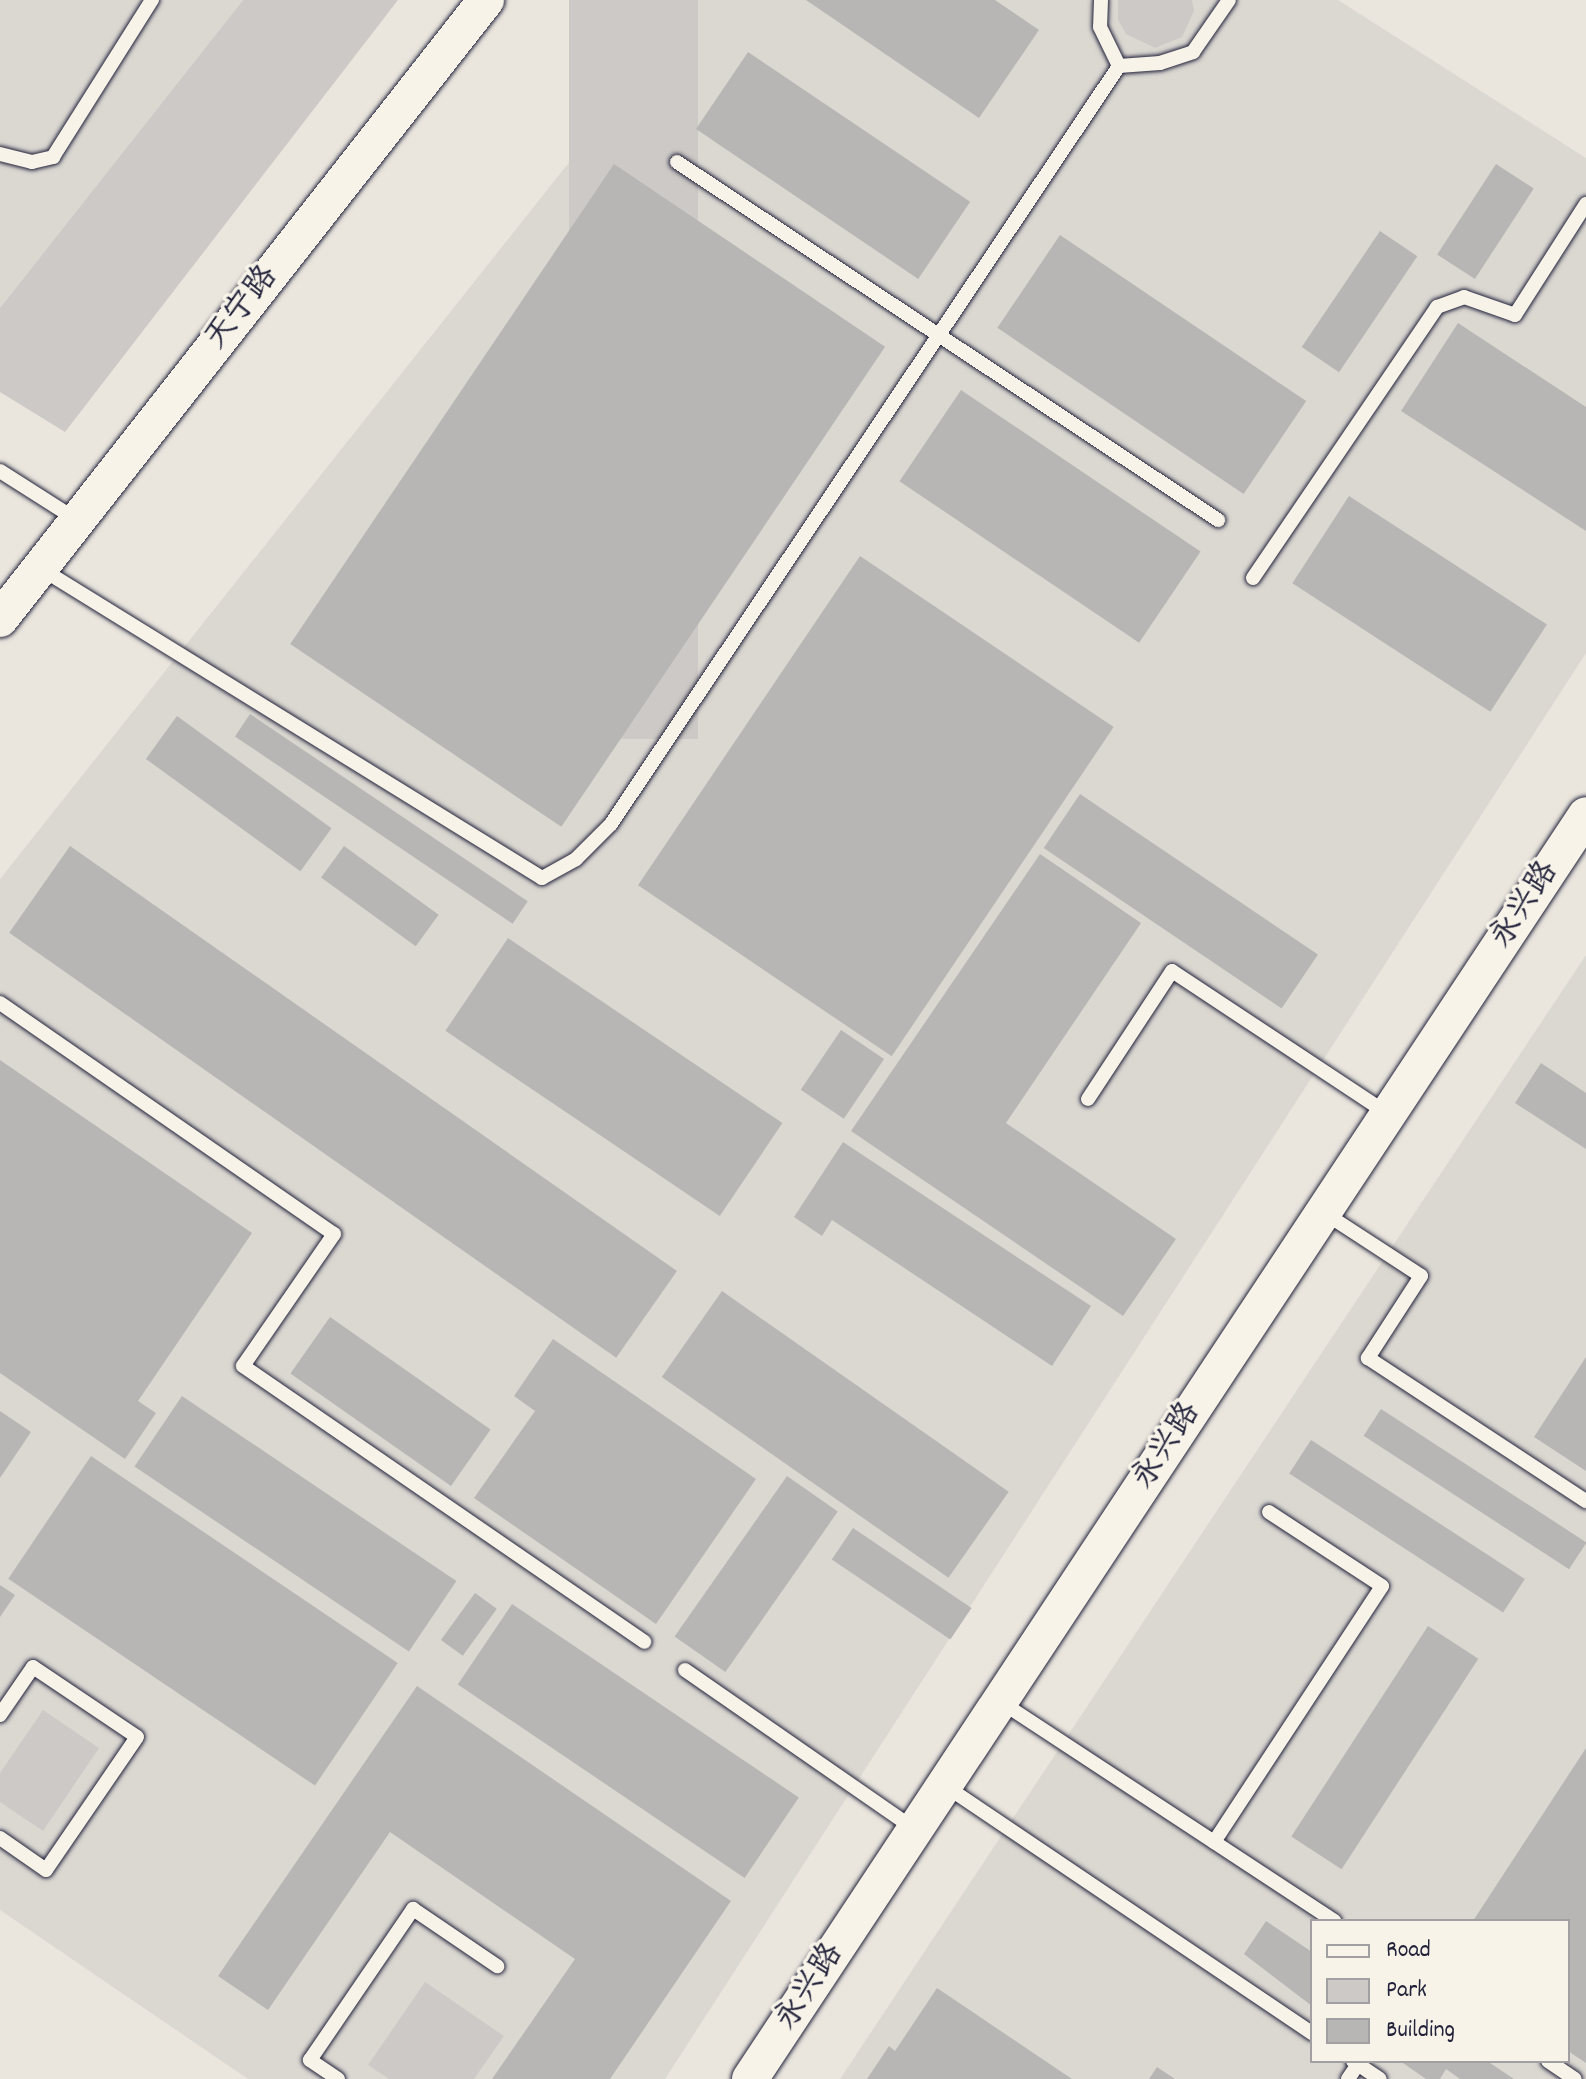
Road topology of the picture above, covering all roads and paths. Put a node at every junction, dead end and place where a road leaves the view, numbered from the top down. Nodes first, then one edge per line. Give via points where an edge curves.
1 (152, 0) edge
2 (486, 0) edge
3 (1101, 0) edge
4 (1229, 0) edge
5 (1119, 66) junction
6 (0, 154) edge
7 (677, 162) dead end
8 (1586, 204) edge
9 (938, 335) junction
10 (0, 471) edge
11 (77, 520) junction
12 (1218, 520) dead end
13 (40, 568) junction
14 (1253, 578) dead end
15 (0, 619) edge
16 (1586, 815) edge
17 (0, 1003) edge
18 (1088, 1099) dead end
19 (1388, 1115) junction
20 (1323, 1212) junction
21 (1586, 1501) edge
22 (1269, 1512) dead end
23 (644, 1642) dead end
24 (685, 1670) dead end
25 (1000, 1701) junction
26 (0, 1715) edge
27 (944, 1785) junction
28 (915, 1830) junction
29 (0, 1838) edge
30 (1214, 1842) junction
31 (1332, 1919) edge
32 (497, 1966) dead end
33 (1310, 2032) edge
34 (1356, 2063) edge
35 (1551, 2063) edge
36 (338, 2079) edge
37 (750, 2079) edge
38 (1348, 2079) edge
39 (1380, 2079) edge
40 (1575, 2079) edge

1 - 6 lane via 53,157 32,162
2 - 11 street, 天宁路
3 - 5 lane via 1100,27
4 - 5 lane via 1193,52 1160,63
5 - 9 lane
7 - 9 lane
8 - 14 lane via 1515,315 1464,297 1437,307
9 - 12 lane
9 - 13 lane via 611,824 576,859 542,878
10 - 11 lane
11 - 13 street, 天宁路
13 - 15 street, 天宁路
16 - 19 street, 永兴路
17 - 23 lane via 334,1234 243,1366
18 - 19 lane via 1172,971
19 - 20 street, 永兴路
20 - 21 lane via 1421,1276 1368,1358
20 - 25 street, 永兴路
22 - 30 lane via 1382,1586
24 - 28 lane
25 - 27 street, 永兴路
25 - 30 lane
26 - 29 lane via 33,1667 137,1737 46,1870
27 - 28 street, 永兴路
27 - 33 lane
28 - 37 street, 永兴路
30 - 31 lane
32 - 36 lane via 413,1909 310,2060
34 - 38 lane
34 - 39 lane
35 - 40 lane

